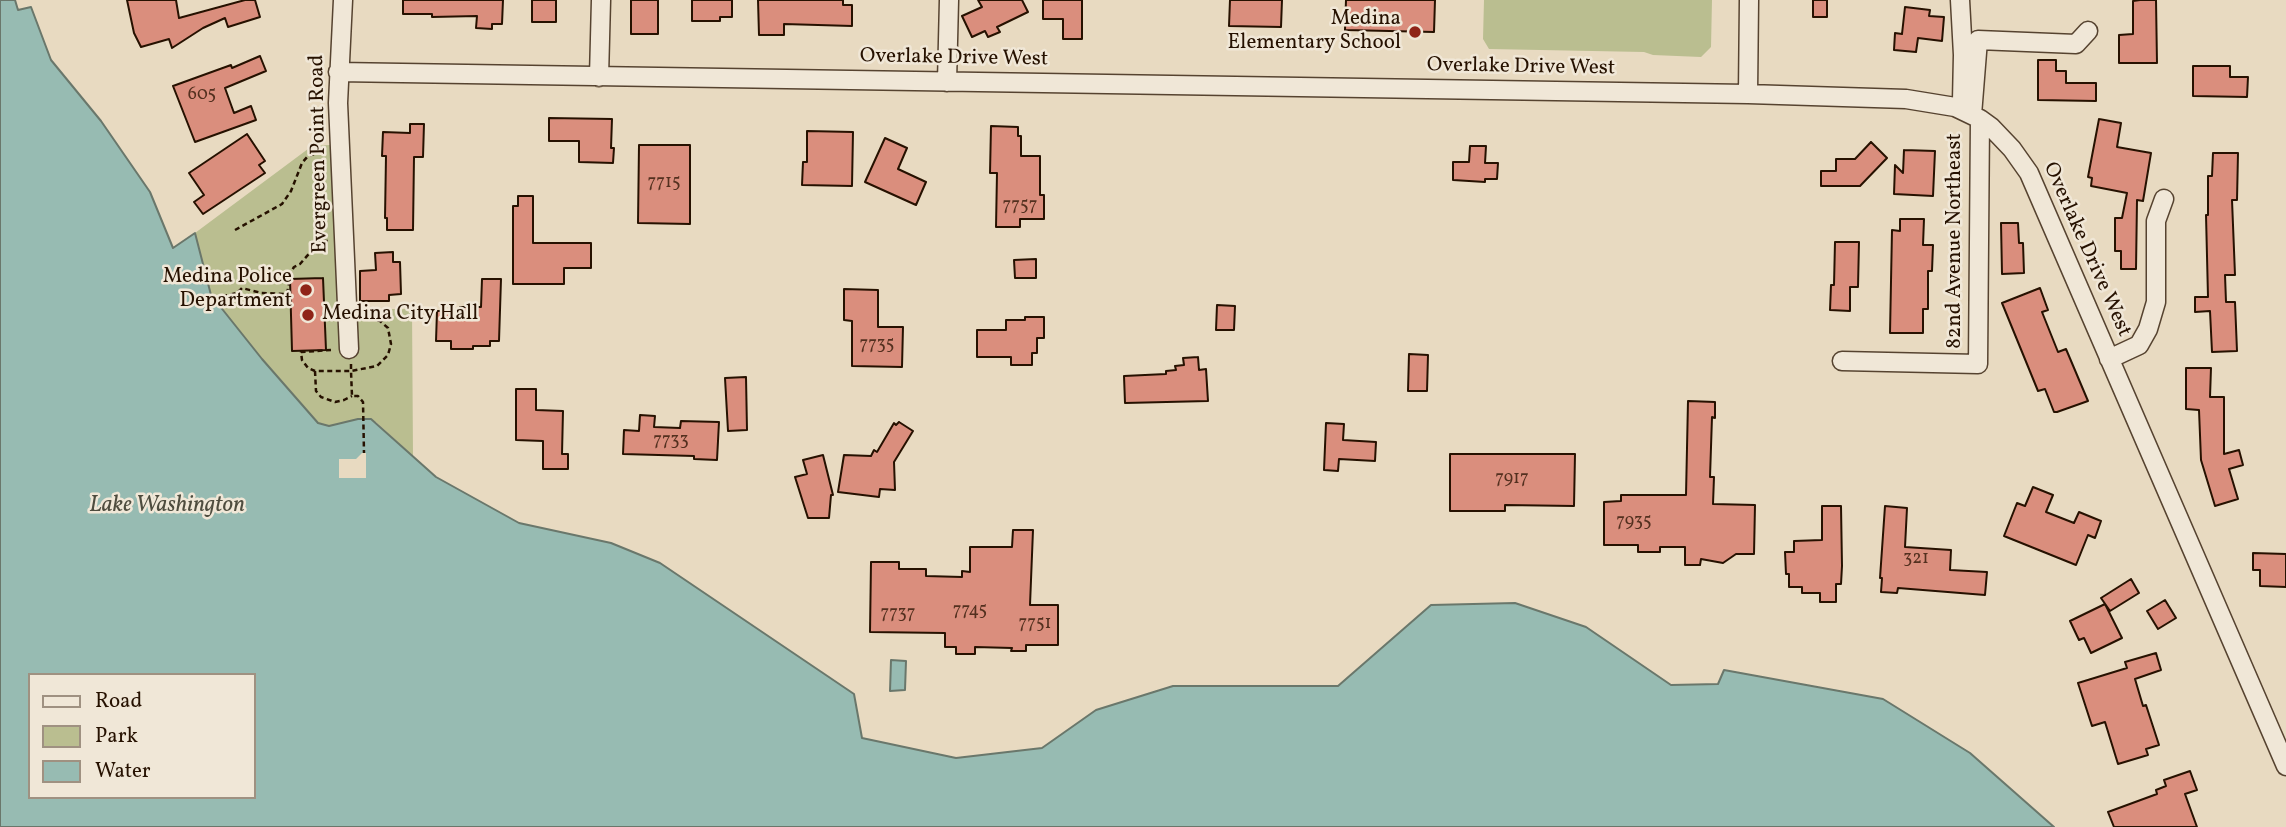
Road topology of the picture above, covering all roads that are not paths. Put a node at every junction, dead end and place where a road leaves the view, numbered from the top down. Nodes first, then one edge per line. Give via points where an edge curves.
1 (343, 0) edge
2 (601, 0) edge
3 (949, 0) edge
4 (1749, 0) edge
5 (1960, 0) edge
6 (2088, 31) dead end
7 (338, 72) junction
8 (599, 77) junction
9 (947, 82) junction
10 (1748, 94) junction
11 (1971, 115) junction
12 (2164, 199) dead end
13 (340, 349) road end
14 (2109, 359) junction
15 (1842, 361) dead end
16 (2286, 766) edge

1 - 7 street, Evergreen Point Road
2 - 8 street
3 - 9 street
4 - 10 street
5 - 11 street
6 - 11 street via 2076,44 1978,40
7 - 8 street, Overlake Drive West
7 - 13 street, Evergreen Point Road
8 - 9 street, Overlake Drive West
9 - 10 street, Overlake Drive West
10 - 11 street, Overlake Drive West via 1906,99
11 - 14 street, Overlake Drive West via 2012,149 2029,173
11 - 15 street, 82nd Avenue Northeast via 1978,364
12 - 14 street via 2156,222 2156,302 2148,329 2139,345
14 - 16 street, Overlake Drive West

